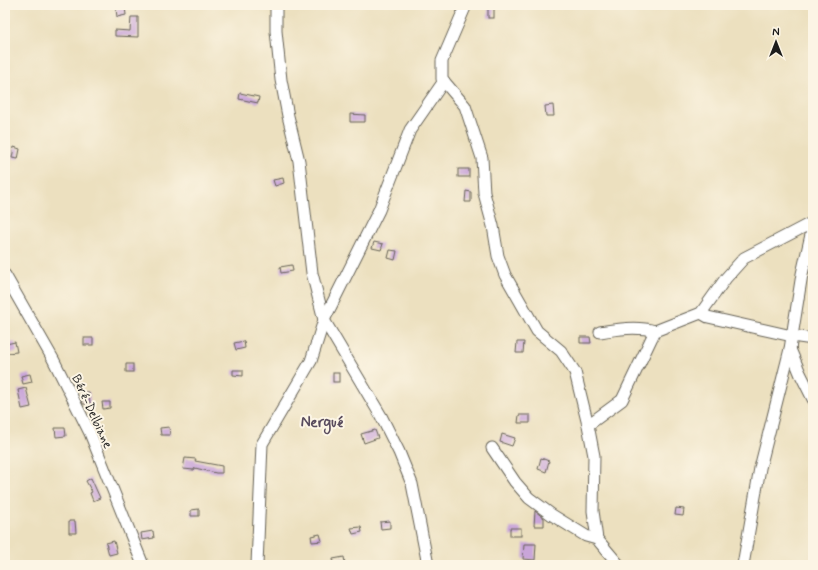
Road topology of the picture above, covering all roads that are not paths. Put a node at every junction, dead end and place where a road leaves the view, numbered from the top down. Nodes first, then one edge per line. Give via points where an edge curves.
1 (276, 5) edge
2 (466, 5) edge
3 (444, 81) junction
4 (813, 222) edge
5 (813, 226) edge
6 (5, 275) edge
7 (701, 313) junction
8 (324, 320) junction
9 (655, 331) junction
10 (600, 332) dead end
11 (792, 336) junction
12 (813, 339) edge
13 (790, 349) junction
14 (813, 399) edge
15 (588, 425) junction
16 (492, 448) dead end
17 (597, 539) junction
18 (614, 564) edge
19 (143, 565) edge
20 (257, 565) edge
21 (428, 565) edge
22 (743, 565) edge

1 - 8 street via 281,80 299,161 312,273
2 - 3 street via 442,61
3 - 8 street via 410,130 379,210
3 - 15 street via 465,106 482,158 484,193 504,276 537,331 561,351 575,372
4 - 7 street via 744,258
5 - 11 street
6 - 19 street, Béré-Delbiane via 53,359 90,433
7 - 9 street
7 - 11 street via 708,317
8 - 20 street via 311,361 262,444
8 - 21 street via 400,452 412,484
9 - 10 street via 616,329
9 - 15 street via 622,400
11 - 12 street
11 - 13 street
13 - 14 street
13 - 22 street via 760,468
15 - 17 street via 594,456 593,511
16 - 17 street via 529,498 586,536
17 - 18 street

